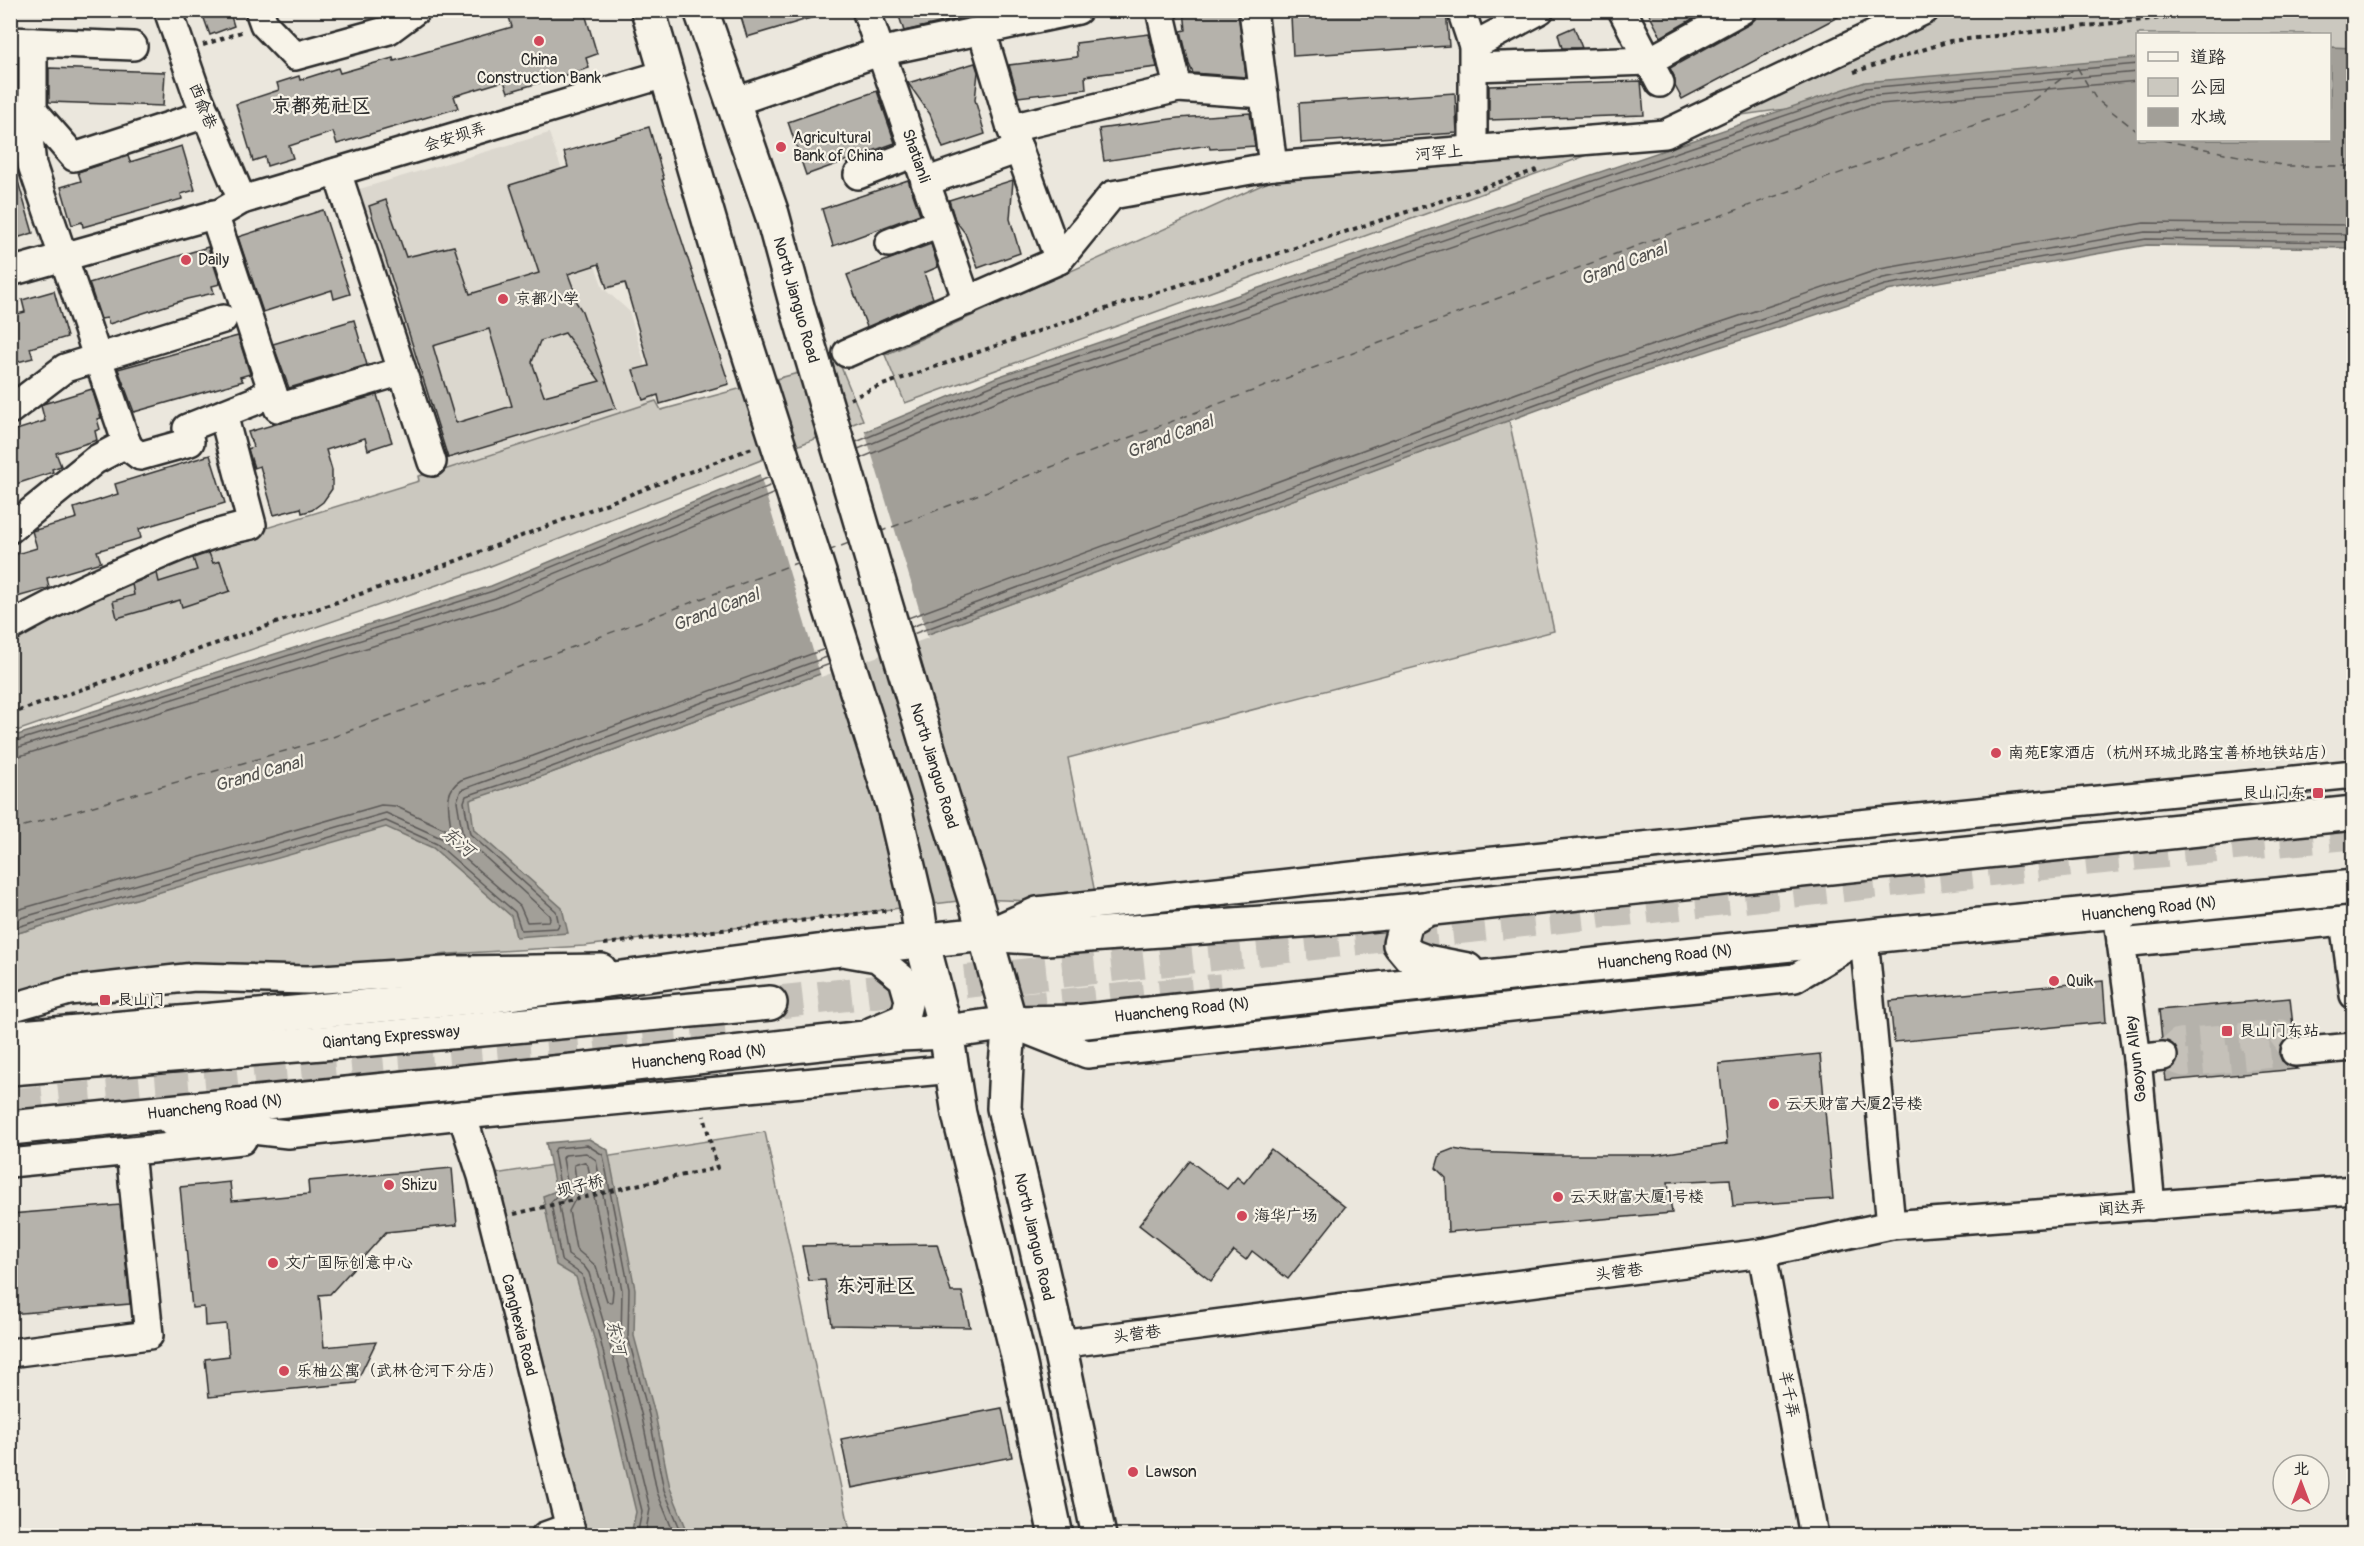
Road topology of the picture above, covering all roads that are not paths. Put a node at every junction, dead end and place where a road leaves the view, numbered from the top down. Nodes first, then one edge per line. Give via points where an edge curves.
1 (168, 10) edge
2 (416, 10) edge
3 (648, 10) edge
4 (701, 10) edge
5 (866, 10) edge
6 (1160, 10) edge
7 (1253, 10) edge
8 (1461, 10) edge
9 (1540, 10) edge
10 (1622, 10) edge
11 (1742, 10) edge
12 (1925, 10) edge
13 (1077, 11) edge
14 (262, 17) edge
15 (982, 31) junction
16 (22, 42) edge
17 (133, 46) dead end
18 (879, 52) junction
19 (1473, 57) junction
20 (1655, 72) junction
21 (668, 73) junction
22 (1178, 87) junction
23 (1264, 94) junction
24 (731, 103) junction
25 (33, 110) junction
26 (206, 114) junction
27 (1015, 139) junction
28 (1473, 150) junction
29 (915, 153) junction
30 (21, 164) edge
31 (1272, 166) junction
32 (337, 172) junction
33 (858, 175) dead end
34 (925, 182) junction
35 (242, 200) junction
36 (214, 214) junction
37 (939, 223) junction
38 (889, 243) dead end
39 (63, 257) junction
40 (1059, 260) junction
41 (10, 272) edge
42 (967, 301) junction
43 (222, 319) dead end
44 (847, 353) dead end
45 (97, 356) junction
46 (402, 371) junction
47 (272, 390) junction
48 (10, 410) edge
49 (224, 414) junction
50 (127, 443) junction
51 (432, 462) dead end
52 (10, 529) edge
53 (10, 627) edge
54 (2354, 774) edge
55 (2354, 813) edge
56 (1424, 868) junction
57 (2354, 887) edge
58 (1429, 908) junction
59 (2349, 920) edge
60 (2119, 927) junction
61 (985, 934) junction
62 (1864, 938) junction
63 (922, 941) junction
64 (832, 950) junction
65 (702, 967) junction
66 (1493, 976) junction
67 (2354, 995) edge
68 (770, 1003) tunnel mouth
69 (10, 1008) edge
70 (1010, 1023) junction
71 (946, 1032) junction
72 (10, 1038) edge
73 (360, 1040) junction
74 (839, 1042) junction
75 (10, 1045) edge
76 (2354, 1047) edge
77 (2295, 1052) dead end
78 (2163, 1056) tunnel mouth
79 (2137, 1059) junction
80 (10, 1068) edge
81 (953, 1069) junction
82 (582, 1070) junction
83 (534, 1108) junction
84 (462, 1115) junction
85 (127, 1116) junction
86 (10, 1128) edge
87 (288, 1134) junction
88 (130, 1152) junction
89 (10, 1163) edge
90 (2354, 1190) edge
91 (2151, 1206) junction
92 (1891, 1225) junction
93 (1762, 1253) junction
94 (1059, 1344) junction
95 (10, 1353) edge
96 (571, 1531) edge
97 (545, 1536) edge
98 (1056, 1536) edge
99 (1099, 1536) edge
100 (1814, 1536) edge

1 - 26 street, 西俞巷
2 - 14 street via 389,30 295,57
3 - 21 main road
4 - 24 main road, North Jianguo Road
5 - 18 street, Shatianli
6 - 22 street
7 - 23 street
8 - 19 street
9 - 19 street
10 - 20 street
11 - 20 street
12 - 28 street, 河罕上 via 1665,134
13 - 15 street
15 - 18 street
15 - 27 street
16 - 17 street
16 - 25 street
18 - 24 street
18 - 29 street, Shatianli
19 - 20 street
19 - 28 street
21 - 32 street, 会安坝弄
21 - 63 main road, bridge via 738,319 894,807
22 - 23 street
22 - 27 street
23 - 31 street
24 - 61 main road, North Jianguo Road, bridge via 772,214
25 - 26 street via 74,157
25 - 30 street
26 - 35 street, 西俞巷
27 - 34 street
27 - 40 street
28 - 31 street, 河罕上
29 - 33 street
29 - 34 street, Shatianli
30 - 39 street
31 - 40 street, 河罕上 via 1112,195
32 - 35 street, 会安坝弄
32 - 46 street
34 - 37 street, Shatianli
35 - 36 street, 会安坝弄
36 - 39 street, 会安坝弄
36 - 47 street
37 - 38 street
37 - 42 street, Shatianli
39 - 41 street, 会安坝弄
39 - 45 street
40 - 42 street, 河罕上
42 - 44 street, 河罕上
43 - 45 street
45 - 48 street via 65,368
45 - 50 street
46 - 47 street via 278,408
46 - 51 street
47 - 49 street
49 - 50 street via 187,428 190,442 140,456
49 - 53 street via 252,525 218,531 189,542 60,599
50 - 52 street via 95,460
54 - 56 street
55 - 58 main road
56 - 58 street
56 - 61 street via 1037,911
57 - 60 main road, Huancheng Road (N)
58 - 61 main road via 1046,938
58 - 66 main road via 1407,921 1400,944 1410,956
59 - 60 street
59 - 67 street
60 - 62 main road, Huancheng Road (N)
60 - 79 street, Gaoyun Alley
61 - 63 main road
61 - 70 main road, North Jianguo Road
62 - 66 main road, Huancheng Road (N)
62 - 70 street via 1795,978 1087,1054
62 - 92 street
63 - 64 main road
63 - 71 main road
64 - 65 main road
64 - 74 street via 877,958 903,979 909,1000 904,1017
65 - 69 street via 459,970 308,980 194,977 69,991
65 - 72 main road via 495,994
66 - 70 main road, Huancheng Road (N) via 1077,1022
68 - 73 main road, Qiantang Expressway
70 - 71 main road, Huancheng Road (N)
70 - 94 main road, North Jianguo Road via 1004,1108
71 - 74 main road, Huancheng Road (N)
71 - 81 main road
73 - 75 main road
73 - 80 main road, Qiantang Expressway
74 - 82 main road, Huancheng Road (N)
76 - 77 street
78 - 79 street
79 - 91 street, Gaoyun Alley
81 - 83 street
81 - 98 main road via 959,1114 1019,1360
82 - 83 street
82 - 85 main road, Huancheng Road (N)
83 - 84 street
84 - 87 street
84 - 96 street, Canghexia Road via 482,1176
85 - 86 main road, Huancheng Road (N)
85 - 87 street
87 - 88 street
88 - 89 street
88 - 95 street via 149,1335
90 - 91 street, 闻达弄
91 - 92 street, 闻达弄
92 - 93 street, 头营巷
93 - 94 street, 头营巷
93 - 100 street, 羊千弄
94 - 99 main road, North Jianguo Road
96 - 97 street

